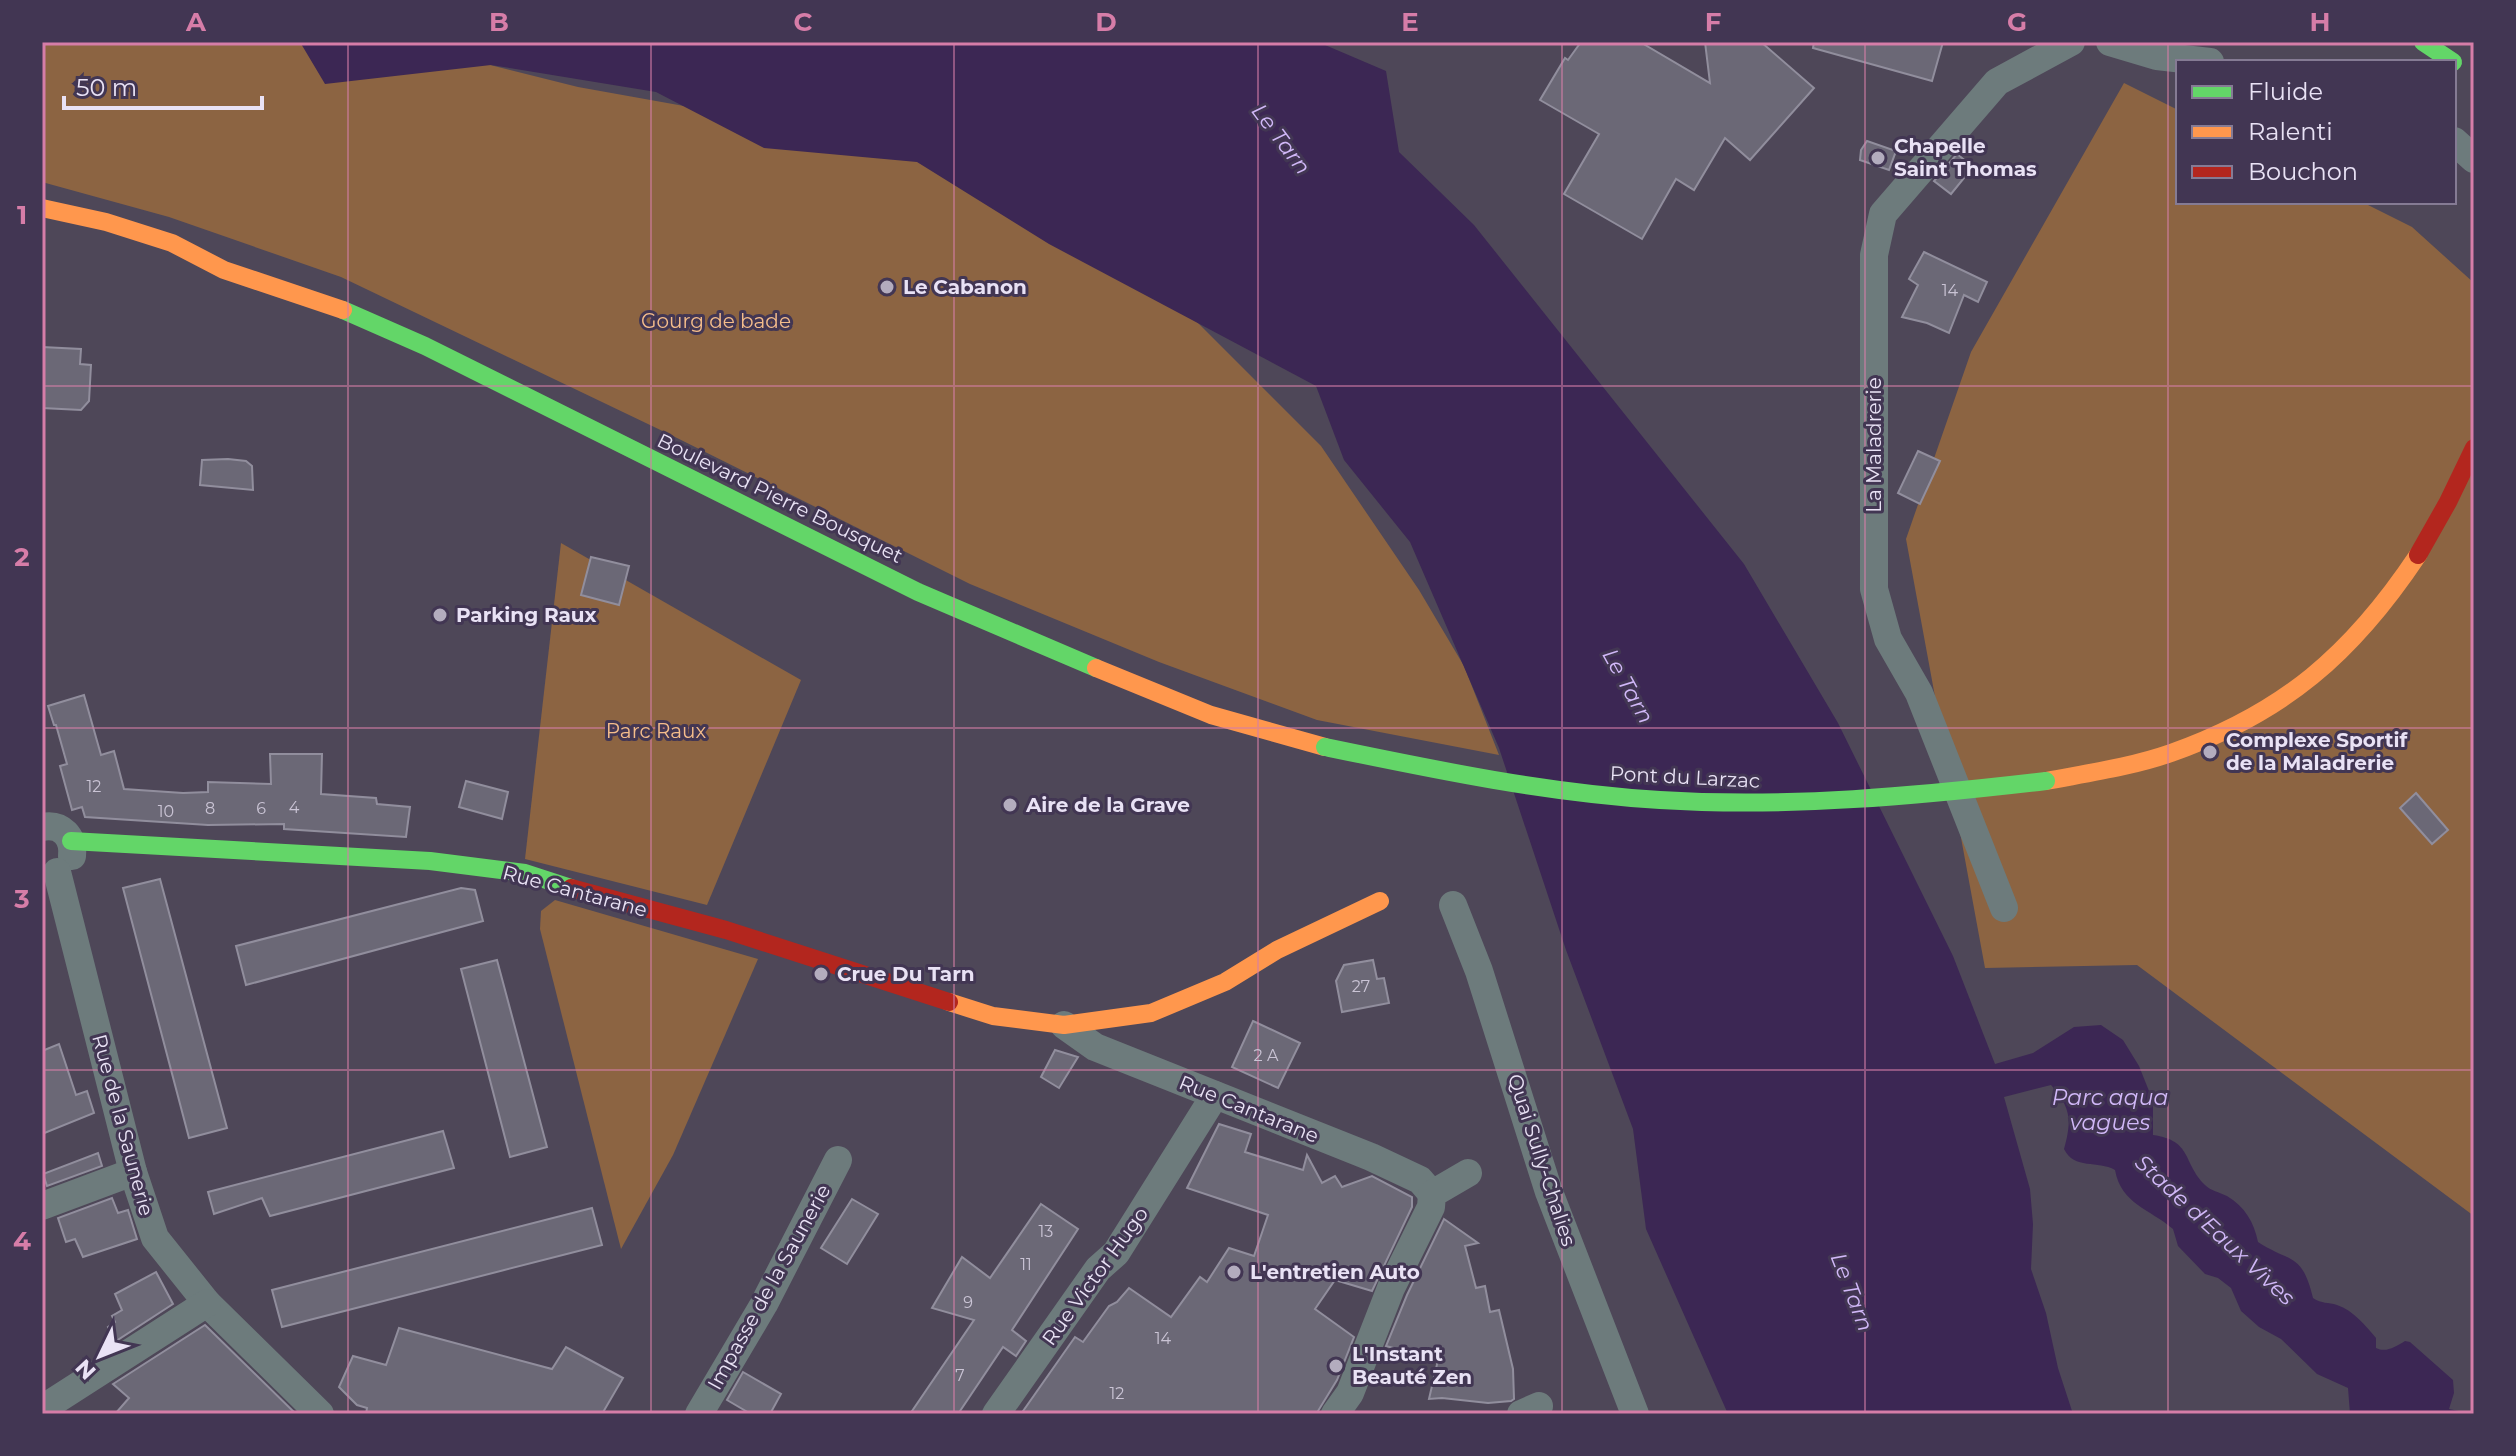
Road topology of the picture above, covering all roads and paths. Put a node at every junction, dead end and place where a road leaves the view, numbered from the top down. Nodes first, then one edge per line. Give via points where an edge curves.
1 (2071, 42) edge
2 (2110, 42) edge
3 (2423, 42) edge
4 (2192, 60) edge
5 (2450, 60) edge
6 (2456, 64) edge
7 (2470, 76) dead end
8 (2456, 140) edge
9 (2474, 159) edge
10 (42, 208) edge
11 (177, 264) dead end
12 (224, 270) junction
13 (2474, 448) edge
14 (1325, 747) joint
15 (43, 825) edge
16 (71, 841) junction
17 (49, 872) edge
18 (1380, 901) dead end
19 (1453, 905) dead end
20 (2004, 908) dead end
21 (1064, 1025) junction
22 (1215, 1095) junction
23 (838, 1160) dead end
24 (133, 1172) junction
25 (1468, 1173) dead end
26 (1432, 1194) junction
27 (42, 1206) edge
28 (207, 1303) junction
29 (42, 1409) edge
30 (320, 1414) edge
31 (699, 1414) edge
32 (996, 1414) edge
33 (1335, 1414) edge
34 (1635, 1414) edge

1 - 20 street, La Maladrerie via 1997,82 1883,214 1874,255 1874,589 1888,639 1919,693
2 - 4 street
3 - 5 main road
6 - 7 main road
8 - 9 street
10 - 12 main road, Boulevard Pierre Bousquet via 172,243
11 - 12 main road, Boulevard Pierre Bousquet
12 - 14 main road, Boulevard Pierre Bousquet via 346,311 425,346 918,592 1036,644 1211,715
13 - 14 main road, Pont du Larzac, bridge via 2398,589 2361,635 2319,673 2275,705 2220,734 2103,771 1930,795 1812,803 1708,802 1605,796
15 - 16 street via 63,830
16 - 17 street via 72,856 63,868
16 - 21 main road, Rue Cantarane via 430,861 525,873 726,930 993,1016
17 - 24 street, Rue de la Saunerie
18 - 21 main road, Rue Cantarane via 1277,950 1225,982 1151,1013
19 - 34 street, Quai Sully-Chalies via 1549,1192
21 - 22 street, Rue Cantarane via 1095,1047
22 - 26 street, Rue Cantarane via 1371,1157 1420,1180
22 - 32 street, Rue Victor Hugo via 1116,1253 1098,1269
23 - 31 street, Impasse de la Saunerie via 764,1304
24 - 27 street
24 - 28 street, Rue de la Saunerie via 155,1238
25 - 26 street
26 - 33 street via 1431,1207 1391,1288 1350,1393
28 - 29 street
28 - 30 street, Rue de la Saunerie

